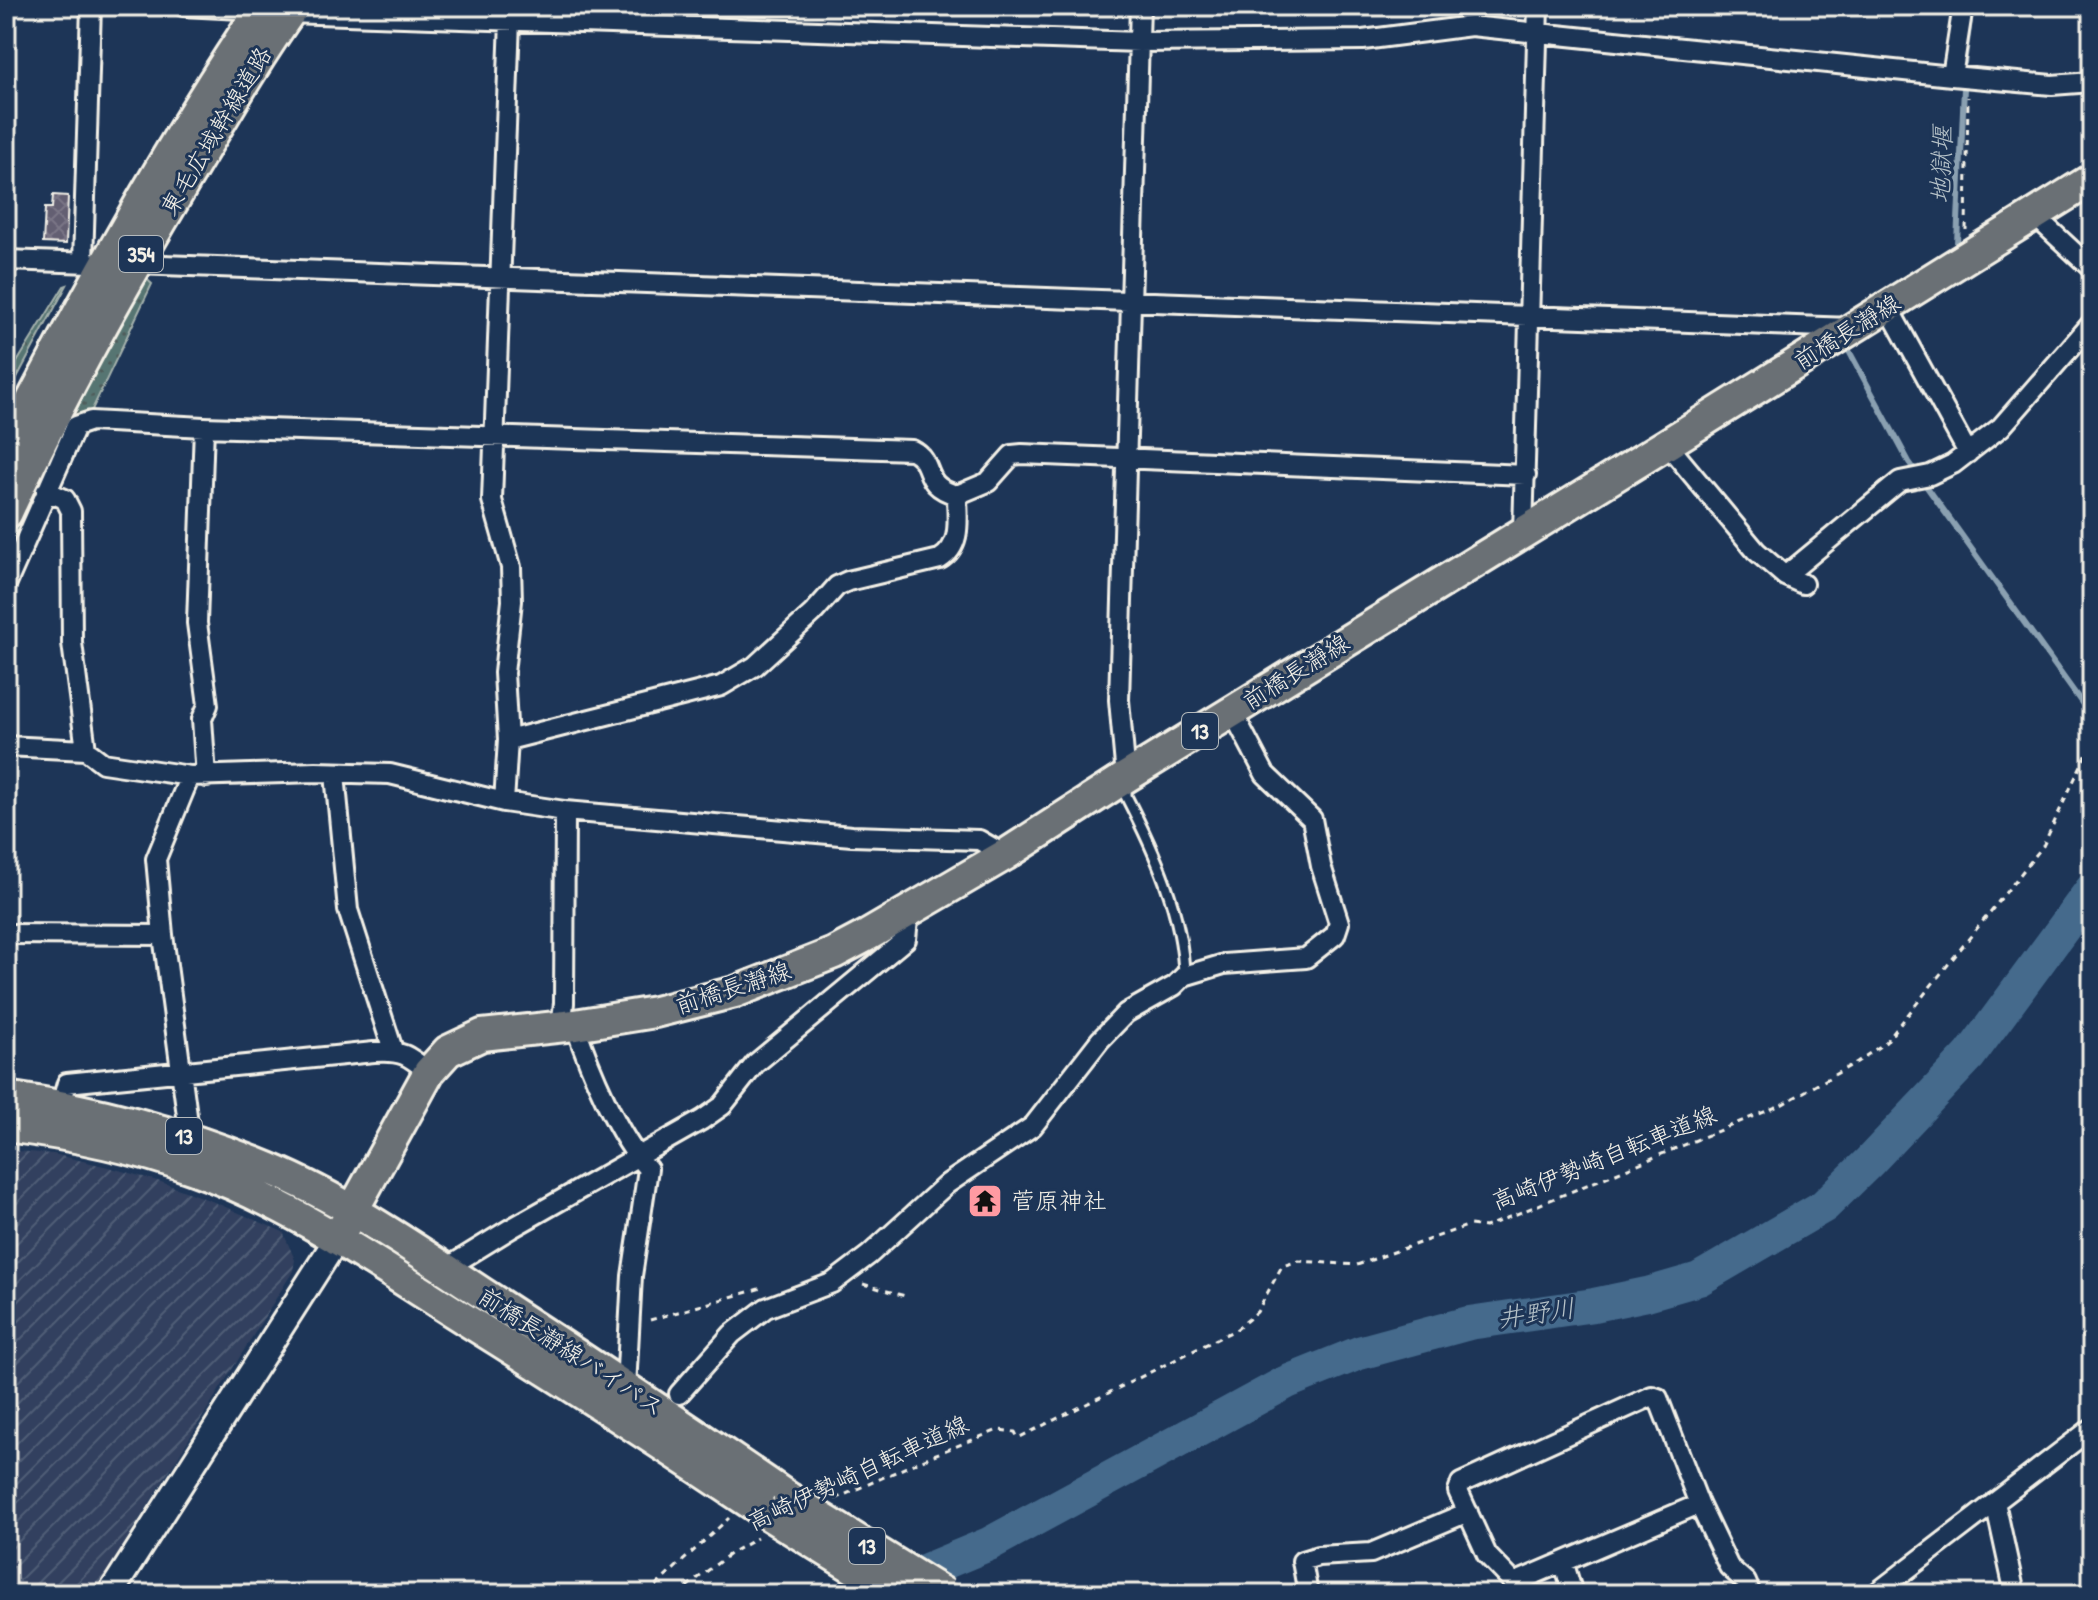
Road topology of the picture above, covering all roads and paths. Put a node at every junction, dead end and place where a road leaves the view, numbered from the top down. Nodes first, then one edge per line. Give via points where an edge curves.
1 (91, 6) edge
2 (183, 6) edge
3 (1140, 6) edge
4 (1538, 6) edge
5 (1963, 6) edge
6 (277, 9) edge
7 (510, 20) junction
8 (1538, 34) junction
9 (1139, 42) junction
10 (1960, 77) junction
11 (2092, 82) edge
12 (2092, 179) edge
13 (2033, 214) junction
14 (1973, 253) junction
15 (6, 260) edge
16 (108, 264) junction
17 (2092, 269) edge
18 (499, 279) junction
19 (1132, 300) junction
20 (1888, 307) junction
21 (1529, 316) junction
22 (2092, 323) edge
23 (1851, 329) junction
24 (204, 427) junction
25 (494, 436) junction
26 (1667, 444) junction
27 (6, 452) edge
28 (1968, 453) junction
29 (1126, 456) junction
30 (1526, 475) junction
31 (46, 491) junction
32 (957, 495) junction
33 (6, 512) edge
34 (1523, 532) junction
35 (1785, 576) junction
36 (1803, 584) dead end
37 (6, 585) edge
38 (1232, 711) junction
39 (508, 740) junction
40 (2092, 742) edge
41 (6, 746) edge
42 (86, 750) junction
43 (335, 774) junction
44 (198, 777) junction
45 (1126, 777) junction
46 (504, 802) junction
47 (565, 811) junction
48 (1005, 855) junction
49 (909, 909) junction
50 (6, 934) edge
51 (163, 935) junction
52 (1184, 976) junction
53 (568, 1026) junction
54 (393, 1050) junction
55 (180, 1072) junction
56 (429, 1072) junction
57 (6, 1097) edge
58 (61, 1105) junction
59 (6, 1126) edge
60 (190, 1138) junction
61 (636, 1157) junction
62 (351, 1210) junction
63 (337, 1239) junction
64 (445, 1269) junction
65 (626, 1387) junction
66 (679, 1394) dead end
67 (2092, 1428) edge
68 (833, 1500) dead end
69 (1995, 1502) junction
70 (1699, 1504) junction
71 (1468, 1512) junction
72 (764, 1513) junction
73 (1564, 1564) junction
74 (110, 1594) edge
75 (647, 1594) edge
76 (677, 1594) edge
77 (896, 1594) edge
78 (945, 1594) edge
79 (1308, 1594) edge
80 (1573, 1594) edge
81 (1751, 1594) edge
82 (1875, 1594) edge
83 (2015, 1594) edge

1 - 16 street
2 - 6 street
3 - 9 street
4 - 8 street
5 - 10 street
6 - 7 street
6 - 16 highway, 東毛広域幹線道路 / 354 via 181,137
7 - 9 street
7 - 18 street
8 - 9 street via 1471,26 1363,40
8 - 10 street
8 - 21 street
9 - 19 street
10 - 11 street via 2052,85
10 - 14 path via 1965,239
12 - 13 main road, 前橋長瀞線 / 13
13 - 14 main road, 前橋長瀞線 / 13
13 - 17 street
14 - 20 main road, 前橋長瀞線 / 13
15 - 16 street
16 - 18 street
16 - 27 highway, 東毛広域幹線道路 / 354
16 - 33 highway, 東毛広域幹線道路 / 354 via 72,377
18 - 19 street
18 - 25 street
19 - 21 street
19 - 29 street
20 - 23 main road, 前橋長瀞線 / 13
20 - 28 street
21 - 23 street
21 - 30 street
22 - 28 street via 2001,427
23 - 26 main road, 前橋長瀞線 / 13
24 - 25 street
24 - 31 street via 91,421 76,426
24 - 44 street via 197,623 208,705 202,719
25 - 32 street via 912,450 924,460 938,488
25 - 39 street via 492,500 511,567 504,673
26 - 34 main road, 前橋長瀞線 / 13
26 - 35 street via 1739,533
28 - 35 street via 1930,475 1900,481
29 - 30 street
29 - 32 street via 1012,455 988,482
29 - 45 street via 1119,700
30 - 34 street
31 - 37 street
31 - 42 street via 65,499 71,511 72,643
32 - 39 street via 957,534 950,553 837,586 737,677 702,692
34 - 38 main road, 前橋長瀞線 / 13
35 - 36 street
38 - 45 main road, 前橋長瀞線 / 13
38 - 52 street via 1265,774 1312,819 1339,923 1335,935 1306,958 1224,964
39 - 46 street
40 - 68 path, 高崎伊勢崎自転車道線 via 2043,846 1886,1042 1857,1062 1781,1105 1485,1227 1470,1225 1357,1265 1299,1261 1282,1266 1257,1312 1237,1329 1018,1438 1015,1432 998,1430
41 - 42 street
42 - 44 street via 103,763
43 - 44 street
43 - 46 street via 390,774
43 - 54 street via 348,910
44 - 51 street via 156,859
45 - 48 main road, 前橋長瀞線 / 13
45 - 52 lane via 1126,796 1164,877
46 - 47 street
47 - 48 street via 852,836 979,840
47 - 53 street
48 - 49 main road, 前橋長瀞線 / 13
49 - 53 main road, 前橋長瀞線 / 13 via 834,953 735,992
49 - 61 street via 906,939 755,1064 722,1106
50 - 51 street
51 - 55 street
52 - 66 street via 1126,1013 1033,1126 947,1184 832,1283 766,1308 732,1334
53 - 56 main road, 前橋長瀞線 / 13 via 482,1035 448,1051
53 - 61 street
54 - 55 street
54 - 56 street
55 - 58 street via 67,1083
55 - 60 street
56 - 62 main road, 前橋長瀞線 / 13
57 - 58 main road, 13
58 - 60 main road, 13
59 - 63 main road, 13 via 56,1133 195,1169
60 - 62 main road, 13 via 271,1169
61 - 64 street
61 - 65 street via 648,1169 632,1276
62 - 63 main road, 前橋長瀞線 / 13
62 - 64 main road, 前橋長瀞線バイパス / 13
63 - 72 main road, 前橋長瀞線バイパス / 13
63 - 74 street
64 - 65 main road, 前橋長瀞線バイパス / 13
65 - 72 main road, 前橋長瀞線バイパス / 13
67 - 69 street
69 - 82 street
69 - 83 street
70 - 71 street via 1658,1398 1652,1396 1461,1483 1458,1491
70 - 73 street
70 - 81 street via 1729,1567
71 - 73 street via 1487,1555 1514,1583
71 - 79 street via 1371,1553 1302,1561
72 - 75 path
72 - 76 path, 高崎伊勢崎自転車道線 via 731,1553
72 - 77 main road, 13, bridge
72 - 78 main road, 13, bridge
73 - 80 street

